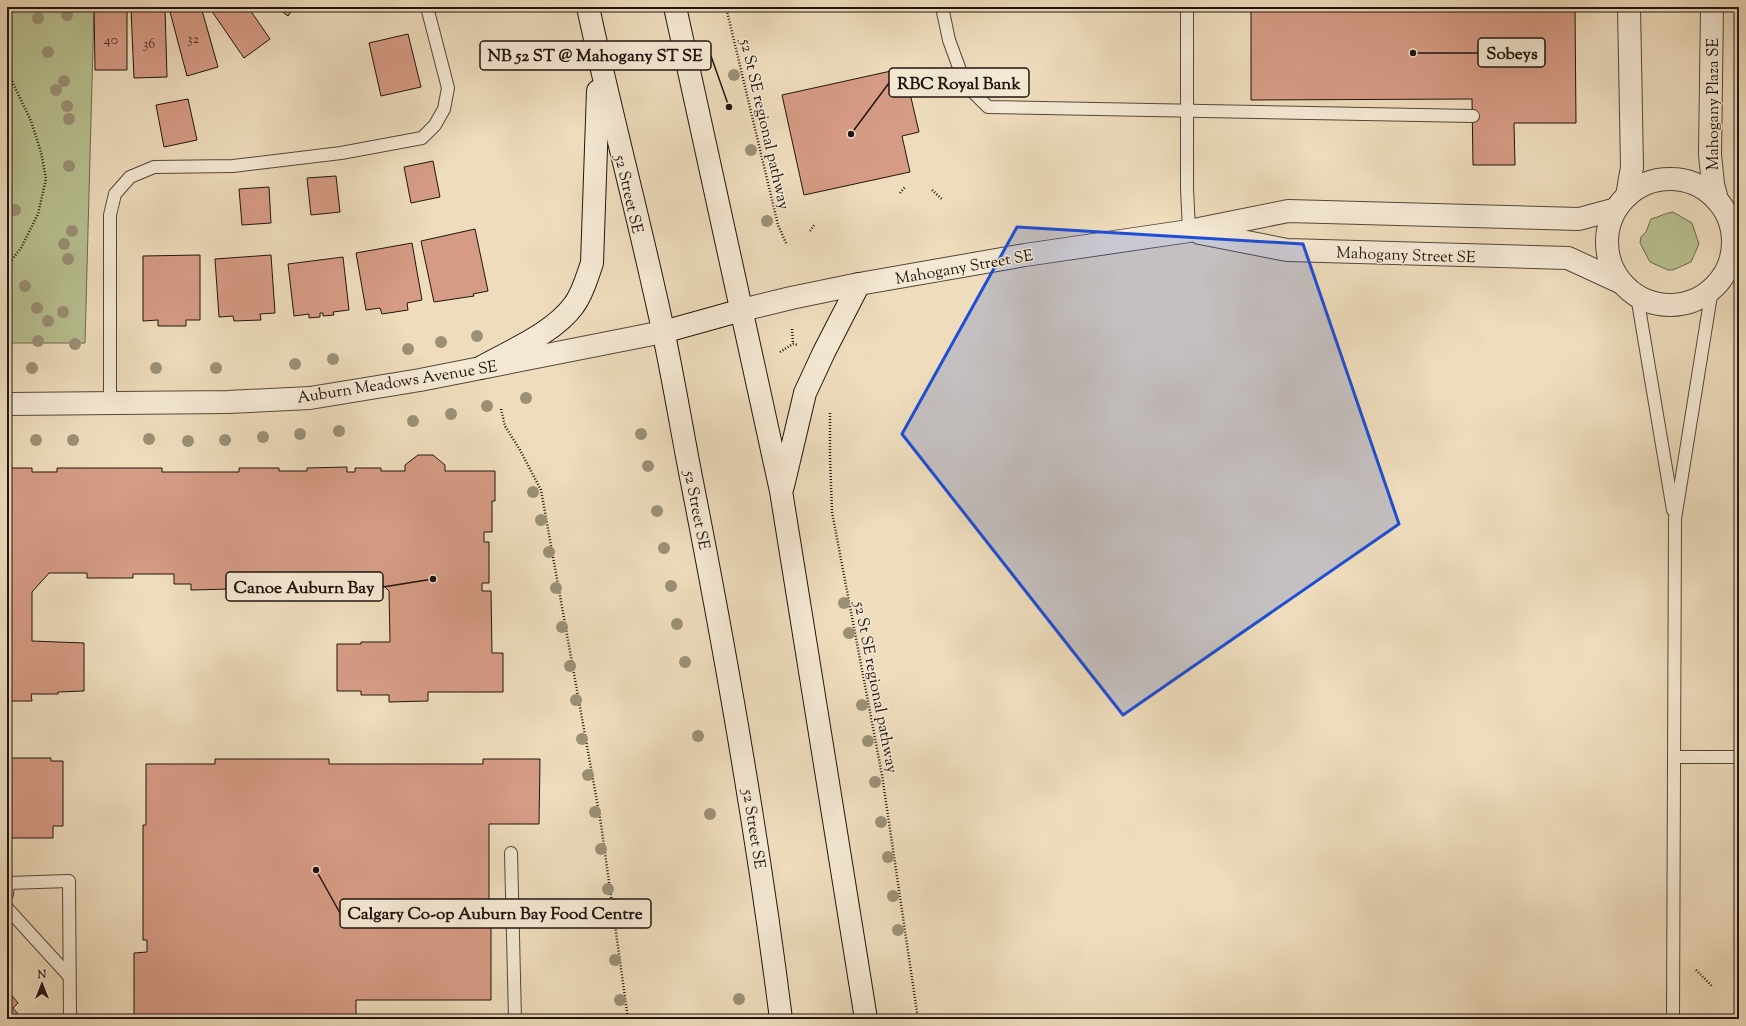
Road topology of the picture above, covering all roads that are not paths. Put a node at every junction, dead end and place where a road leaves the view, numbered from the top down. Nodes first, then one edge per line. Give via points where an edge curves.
1 (427, 7) edge
2 (588, 7) edge
3 (675, 7) edge
4 (942, 7) edge
5 (1187, 7) edge
6 (1629, 7) edge
7 (1712, 7) edge
8 (600, 62) junction
9 (1187, 111) junction
10 (1473, 116) dead end
11 (1622, 202) junction
12 (1726, 209) edge
13 (1189, 231) junction
14 (1739, 273) edge
15 (1620, 282) junction
16 (859, 284) junction
17 (1716, 285) junction
18 (1637, 296) junction
19 (742, 310) junction
20 (663, 332) junction
21 (480, 368) junction
22 (7, 404) edge
23 (110, 404) junction
24 (781, 491) junction
25 (1675, 519) junction
26 (1674, 757) junction
27 (1739, 757) edge
28 (511, 853) dead end
29 (7, 894) edge
30 (7, 908) edge
31 (69, 976) junction
32 (70, 1019) edge
33 (515, 1019) edge
34 (781, 1019) edge
35 (866, 1019) edge
36 (1673, 1019) edge

1 - 23 lane via 448,88 444,109 435,125 422,138 341,153 233,166 154,167 130,177 115,194 110,215
2 - 8 street, 52 Street SE
3 - 19 street
4 - 9 lane via 949,40 965,84 988,107
5 - 9 lane
6 - 11 street via 1632,167
7 - 12 street, Mahogany Plaza SE via 1710,155 1713,184
8 - 20 street, 52 Street SE
8 - 21 street via 592,263 584,287 574,305 555,326
9 - 10 lane
9 - 13 lane
11 - 12 street via 1644,185 1663,180 1683,181 1701,188
11 - 13 street, Mahogany Street SE via 1579,219 1288,211
11 - 15 street via 1608,227 1606,246 1611,265
12 - 17 street via 1731,227 1732,246 1729,264
13 - 15 street, Mahogany Street SE via 1287,250 1568,258
13 - 16 street, Mahogany Street SE via 1025,255
14 - 17 street
15 - 18 street
16 - 19 street, Mahogany Street SE
16 - 24 street via 805,393
17 - 18 street via 1695,300 1675,305 1655,304
17 - 25 lane
18 - 25 lane
19 - 20 street, Auburn Meadows Avenue SE
19 - 24 street
20 - 21 street, Auburn Meadows Avenue SE
20 - 34 street, 52 Street SE via 732,693 767,904
21 - 23 street, Auburn Meadows Avenue SE via 310,398
22 - 23 street, Auburn Meadows Avenue SE
24 - 35 street
25 - 26 lane
26 - 27 lane
26 - 36 lane
28 - 33 lane
29 - 31 lane via 8,883 69,881
30 - 31 lane
31 - 32 lane

